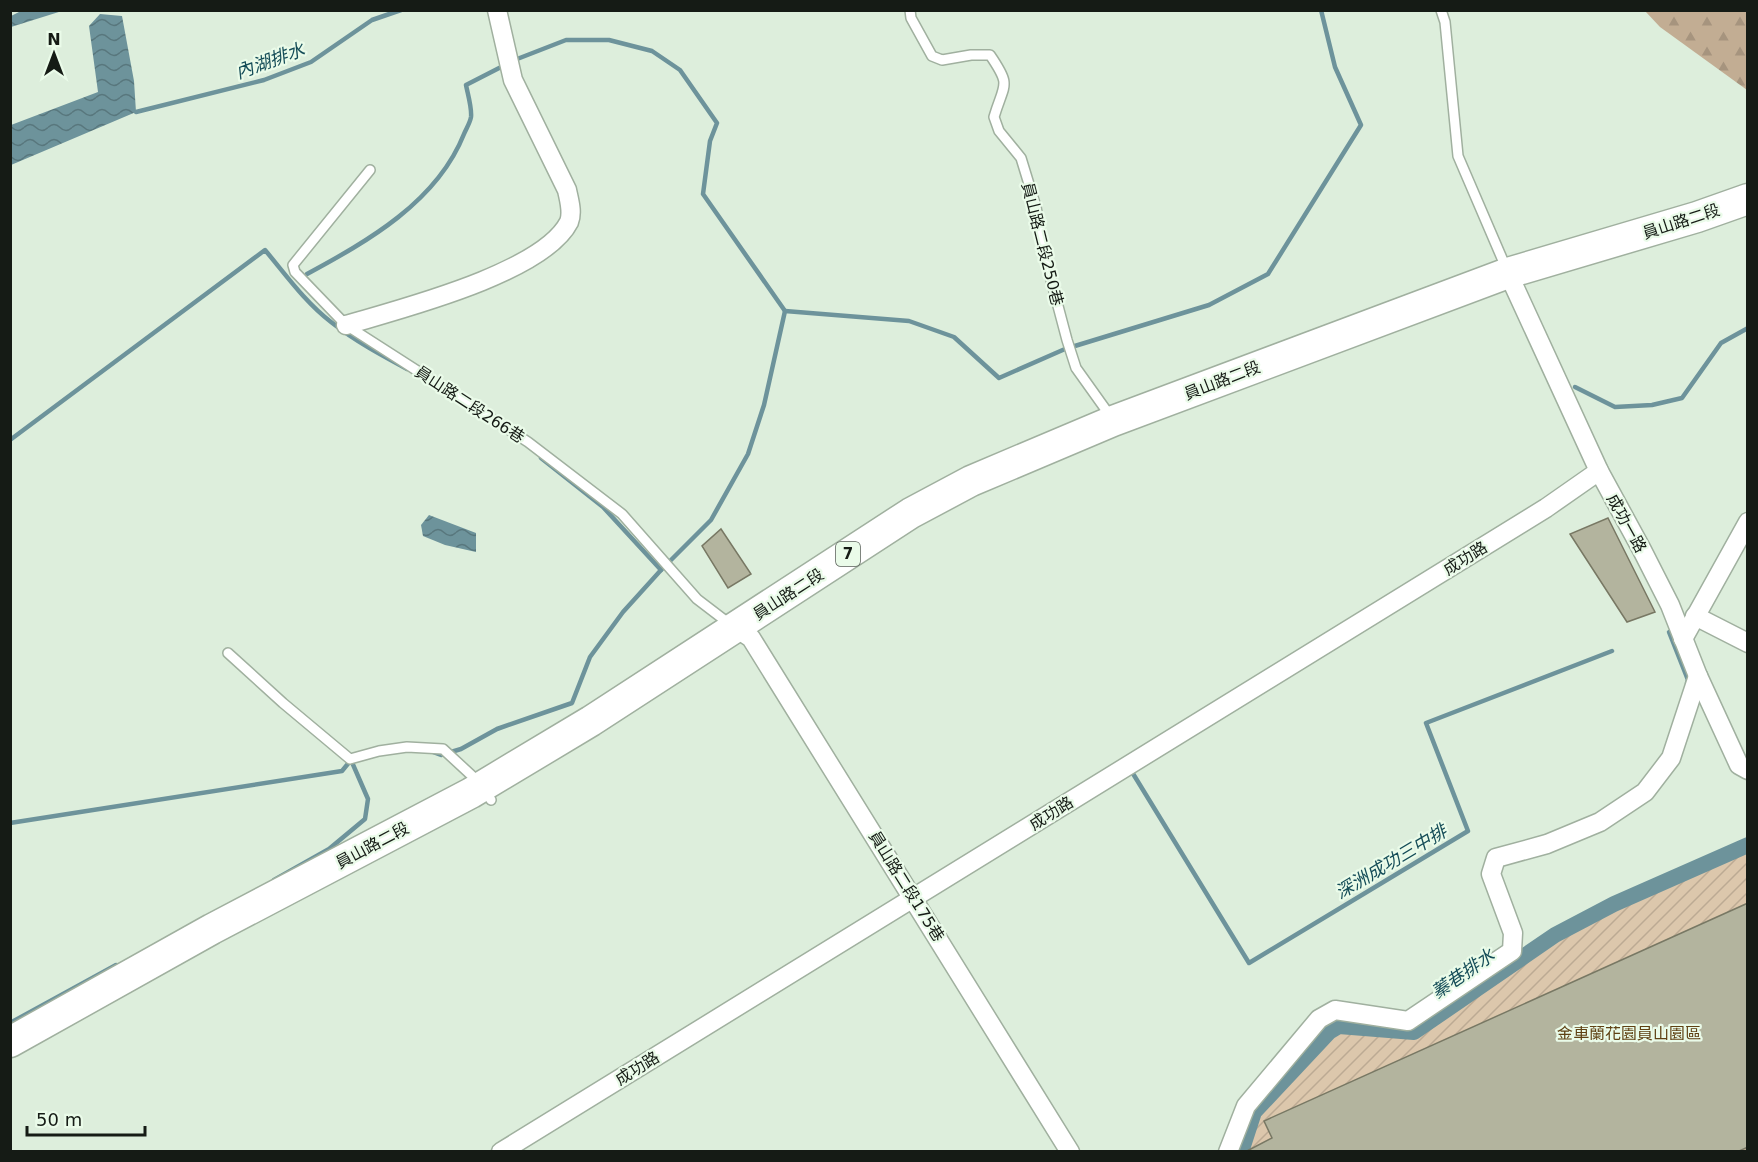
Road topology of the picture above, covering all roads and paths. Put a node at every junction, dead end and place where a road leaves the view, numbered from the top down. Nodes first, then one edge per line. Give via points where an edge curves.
1 (497, 10) edge
2 (910, 10) edge
3 (1441, 10) edge
4 (370, 170) dead end
5 (1748, 199) edge
6 (1748, 214) edge
7 (1511, 280) junction
8 (346, 325) junction
9 (1115, 424) junction
10 (1599, 471) junction
11 (1748, 522) edge
12 (1695, 616) junction
13 (743, 633) junction
14 (1683, 639) junction
15 (1748, 643) edge
16 (228, 653) dead end
17 (1698, 676) junction
18 (1748, 770) edge
19 (487, 793) junction
20 (914, 898) junction
21 (10, 1042) edge
22 (10, 1056) edge
23 (501, 1152) edge
24 (1070, 1152) edge
25 (1228, 1152) edge

1 - 8 street via 510,72 567,190 570,220 557,239 517,265 469,286
2 - 9 lane, 員山路二段250巷 via 932,56 942,60 990,55 1003,74 1005,87 994,117 999,131 1021,158 1073,358
3 - 7 lane via 1458,156
4 - 8 lane, 員山路二段266巷 via 293,265 295,272
5 - 7 main road, 員山路二段 / 7
6 - 7 main road, 員山路二段 / 7 via 1701,231
7 - 9 main road, 員山路二段 / 7
7 - 10 street, 成功一路
7 - 13 main road, 員山路二段 / 7 via 993,486
8 - 13 lane, 員山路二段266巷 via 528,442 622,514 697,599
9 - 13 main road, 員山路二段 / 7 via 970,481 911,513
10 - 14 street, 成功一路 via 1670,605
10 - 20 street, 成功路 via 1546,508
11 - 12 street
12 - 14 street
12 - 15 street
13 - 19 main road, 員山路二段 / 7 via 602,735
13 - 20 street, 員山路二段175巷
14 - 17 street, 成功一路
16 - 19 lane via 350,759 407,747 443,749
17 - 18 street, 成功一路 via 1739,765
17 - 25 street via 1671,758 1645,792 1600,822 1547,844 1496,858 1491,874 1513,933 1512,951 1408,1020 1335,1010 1319,1019 1246,1106
19 - 21 main road, 員山路二段 / 7 via 213,929
19 - 22 main road, 員山路二段 / 7
20 - 23 street, 成功路
20 - 24 street, 員山路二段175巷

